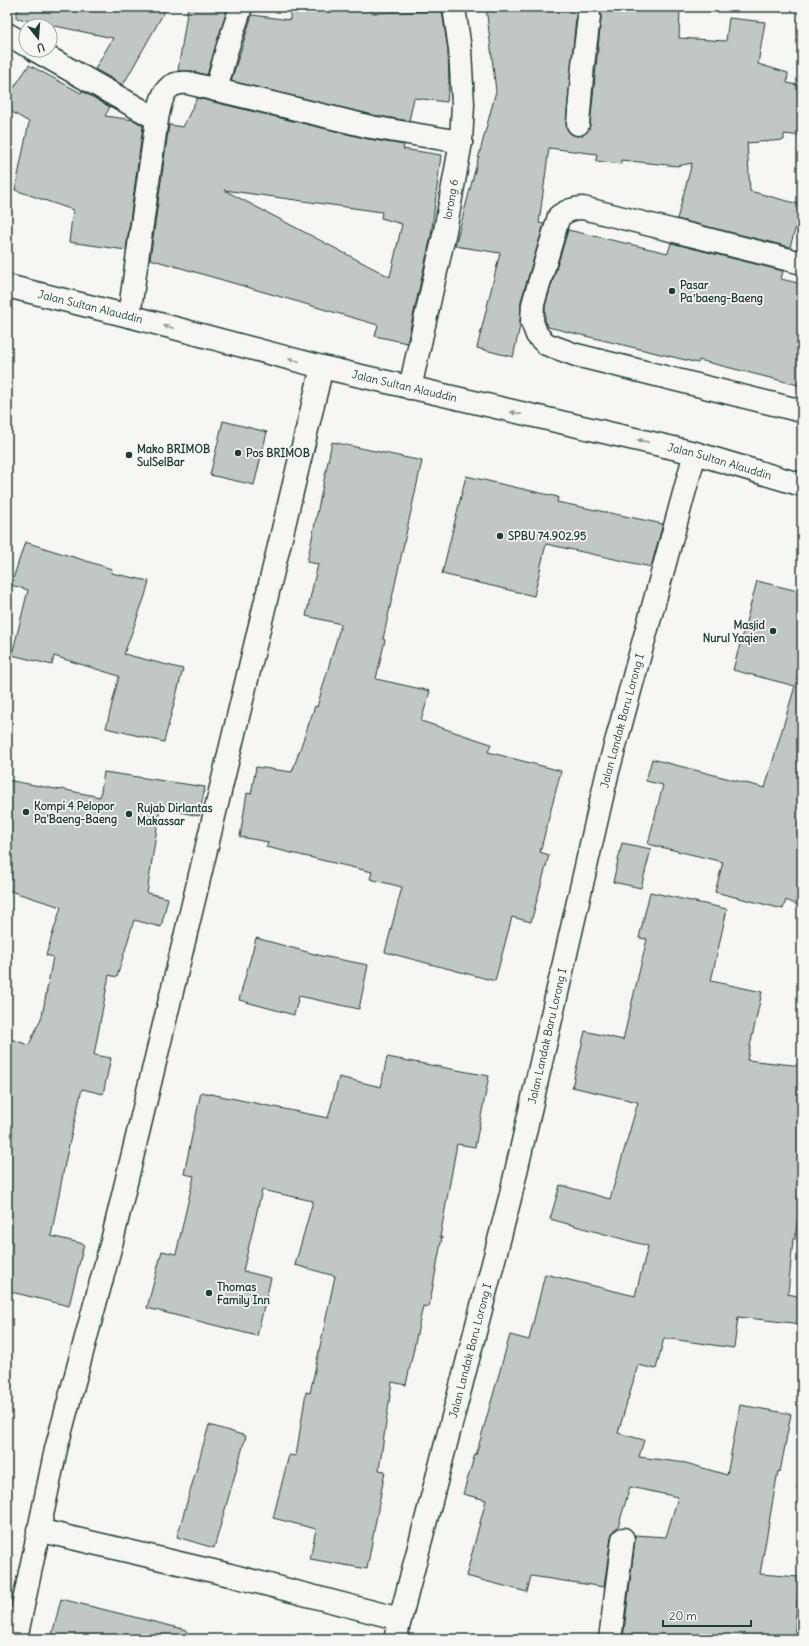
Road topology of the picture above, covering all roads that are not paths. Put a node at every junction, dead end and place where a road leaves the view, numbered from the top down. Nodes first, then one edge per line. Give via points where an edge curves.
1 (241, 7) edge
2 (454, 7) edge
3 (588, 7) edge
4 (7, 34) edge
5 (18, 40) edge
6 (49, 58) edge
7 (216, 90) junction
8 (157, 119) junction
9 (578, 124) dead end
10 (461, 142) junction
11 (802, 263) edge
12 (7, 286) edge
13 (129, 316) junction
14 (322, 367) junction
15 (410, 388) junction
16 (802, 411) edge
17 (695, 453) junction
18 (802, 485) edge
19 (38, 1530) junction
20 (623, 1539) dead end
21 (398, 1629) edge
22 (16, 1639) edge
23 (610, 1639) edge

1 - 7 street
2 - 10 street, lorong 6 via 463,104
3 - 9 street
4 - 5 street
6 - 8 street
7 - 8 street via 188,83 173,85 162,96
7 - 10 street via 371,127
8 - 13 street
10 - 15 street, lorong 6 via 445,231
11 - 16 street via 583,208 574,208 559,216 533,304 532,322 537,335 546,344 576,355
12 - 13 street, Jalan Sultan Alauddin
14 -> 13 street, Jalan Sultan Alauddin
14 - 15 street, Jalan Sultan Alauddin
14 - 19 street via 112,1241 56,1450
17 -> 15 street, Jalan Sultan Alauddin
17 - 18 street, Jalan Sultan Alauddin
17 - 21 street, Jalan Landak Baru Lorong I via 608,775 510,1198
19 - 21 street via 230,1574
19 - 22 street
20 - 23 street

